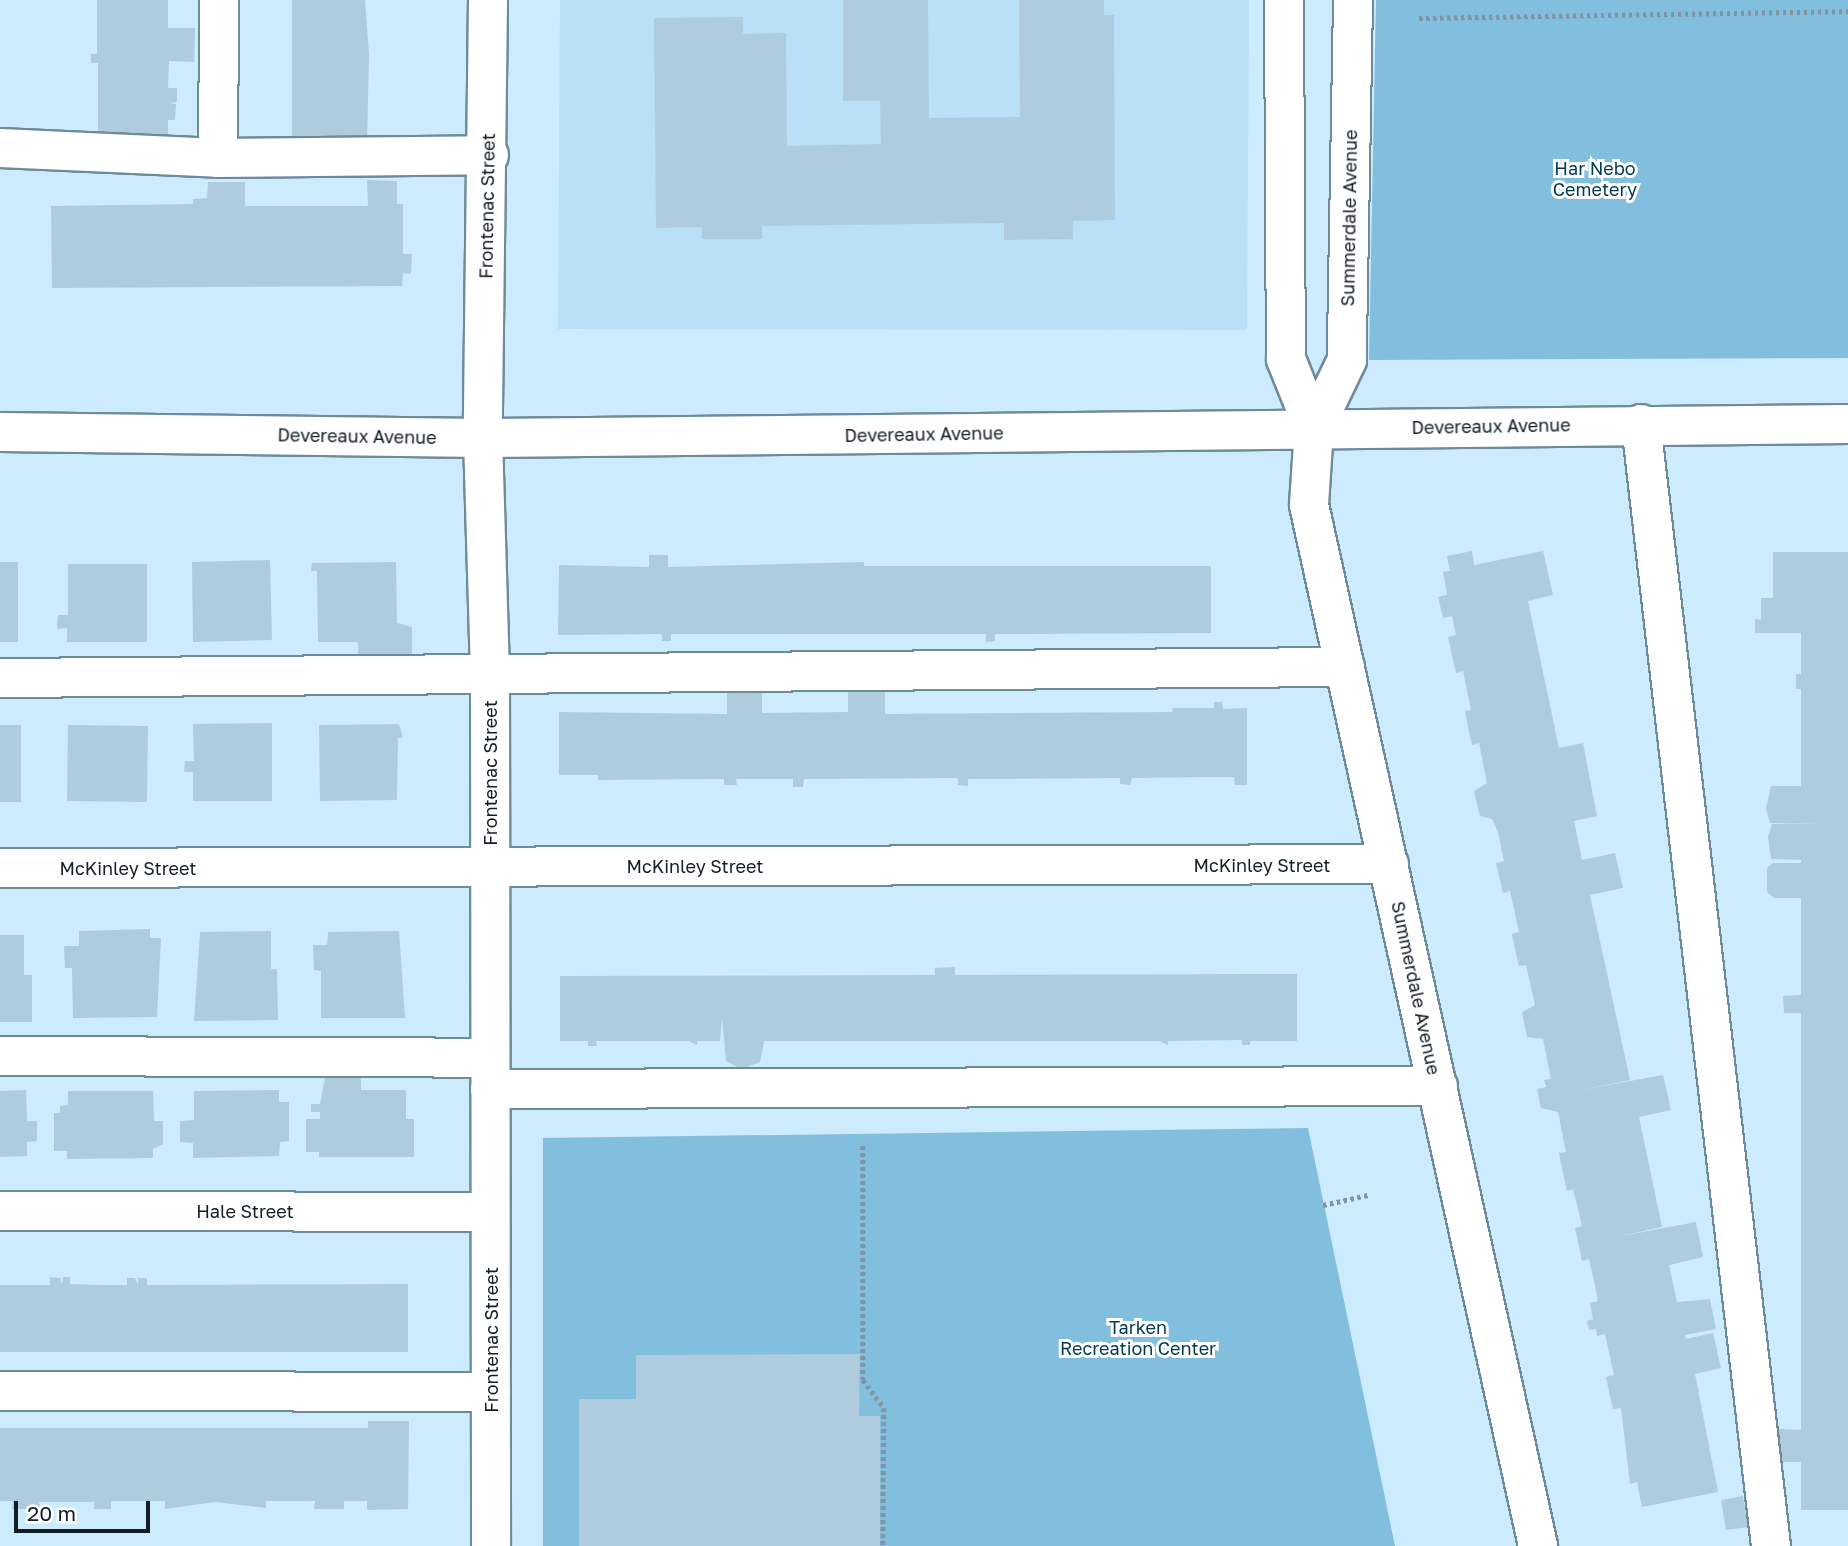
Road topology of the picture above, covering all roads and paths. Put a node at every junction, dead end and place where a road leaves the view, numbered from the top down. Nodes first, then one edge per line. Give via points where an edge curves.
1 (219, 0) edge
2 (488, 0) edge
3 (1284, 0) edge
4 (1353, 0) edge
5 (1848, 11) edge
6 (1419, 19) dead end
7 (0, 148) edge
8 (489, 155) junction
9 (218, 158) junction
10 (1641, 424) junction
11 (1848, 424) edge
12 (1314, 429) junction
13 (0, 432) edge
14 (482, 438) junction
15 (1345, 667) junction
16 (490, 674) junction
17 (0, 678) edge
18 (1389, 864) junction
19 (0, 868) edge
20 (490, 870) junction
21 (0, 1056) edge
22 (490, 1073) junction
23 (1438, 1086) junction
24 (863, 1146) dead end
25 (1368, 1195) dead end
26 (1324, 1205) dead end
27 (0, 1211) edge
28 (490, 1212) junction
29 (0, 1391) edge
30 (491, 1392) junction
31 (491, 1546) edge
32 (883, 1546) edge
33 (1538, 1546) edge
34 (1771, 1546) edge

1 - 9 street
2 - 8 street, Frontenac Street
3 - 12 street, Summerdale Avenue via 1286,359
4 - 12 street, Summerdale Avenue via 1347,359
5 - 6 path
7 - 9 street
8 - 9 street
8 - 14 street, Frontenac Street
10 - 11 street, Devereaux Avenue
10 - 12 street, Devereaux Avenue
10 - 34 street
12 - 14 street, Devereaux Avenue
12 - 15 street, Summerdale Avenue via 1309,505
13 - 14 street, Devereaux Avenue
14 - 16 street, Frontenac Street
15 - 16 street
15 - 18 street, Summerdale Avenue
16 - 17 street
16 - 20 street, Frontenac Street
18 - 20 street, McKinley Street
18 - 23 street, Summerdale Avenue
19 - 20 street, McKinley Street
20 - 22 street, Frontenac Street
21 - 22 street
22 - 23 street
22 - 28 street, Frontenac Street
23 - 33 street, Summerdale Avenue
24 - 32 path via 863,1380 884,1408
25 - 26 path
27 - 28 street, Hale Street
28 - 30 street, Frontenac Street
29 - 30 street
30 - 31 street, Frontenac Street

